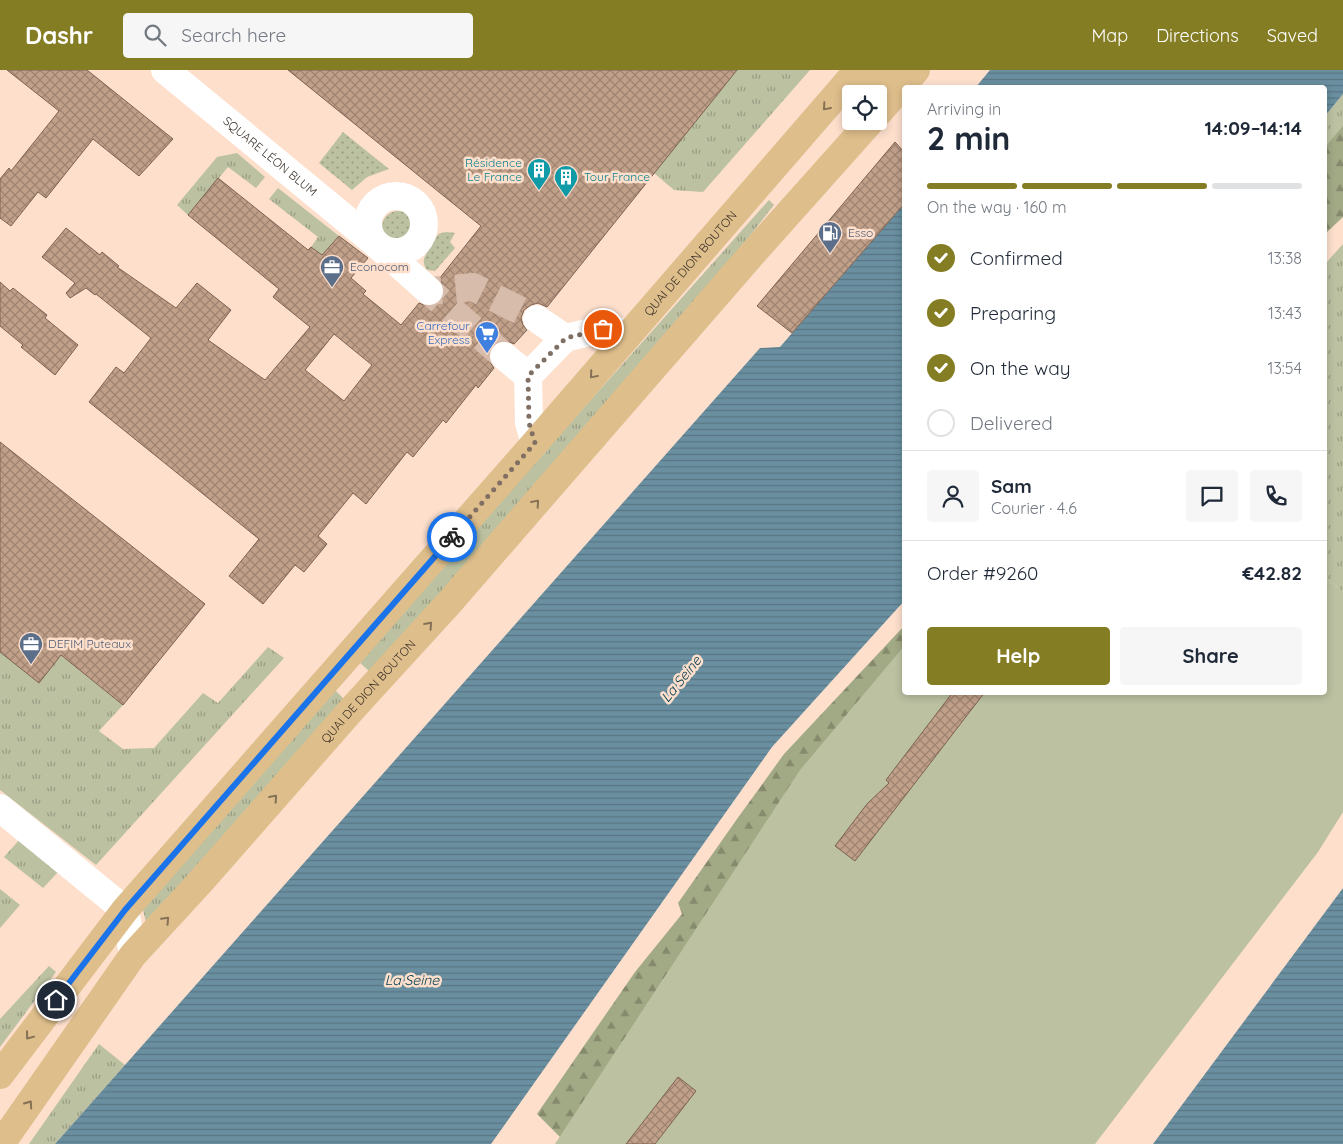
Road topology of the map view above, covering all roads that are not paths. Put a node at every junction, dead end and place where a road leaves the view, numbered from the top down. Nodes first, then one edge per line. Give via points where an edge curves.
1 (165, 70) edge
2 (858, 70) edge
3 (888, 70) edge
4 (916, 70) edge
5 (876, 85) edge
6 (903, 85) edge
7 (902, 86) edge
8 (887, 103) edge
9 (842, 125) edge
10 (862, 130) edge
11 (753, 253) junction
12 (429, 291) dead end
13 (537, 319) tunnel mouth
14 (630, 333) junction
15 (566, 338) junction
16 (504, 356) tunnel mouth
17 (528, 376) junction
18 (535, 443) junction
19 (0, 808) edge
20 (125, 910) junction
21 (133, 955) junction
22 (0, 1075) edge
23 (1, 1144) edge

1 - 12 street, SQUARE LÉON BLUM
2 -> 14 main road, QUAI DE DION BOUTON
3 - 5 main road
4 - 6 main road
7 - 8 main road
9 - 11 main road, QUAI DE DION BOUTON via 799,177
10 - 11 main road, QUAI DE DION BOUTON
21 -> 11 main road, QUAI DE DION BOUTON via 449,603
13 - 15 street
14 - 15 street via 603,329
14 -> 18 main road, QUAI DE DION BOUTON
15 - 17 street
16 - 17 street
17 - 18 street via 529,423
18 - 20 main road, QUAI DE DION BOUTON
19 - 20 street
20 - 21 street
20 -> 22 main road, QUAI DE DION BOUTON
23 -> 21 main road, QUAI DE DION BOUTON

